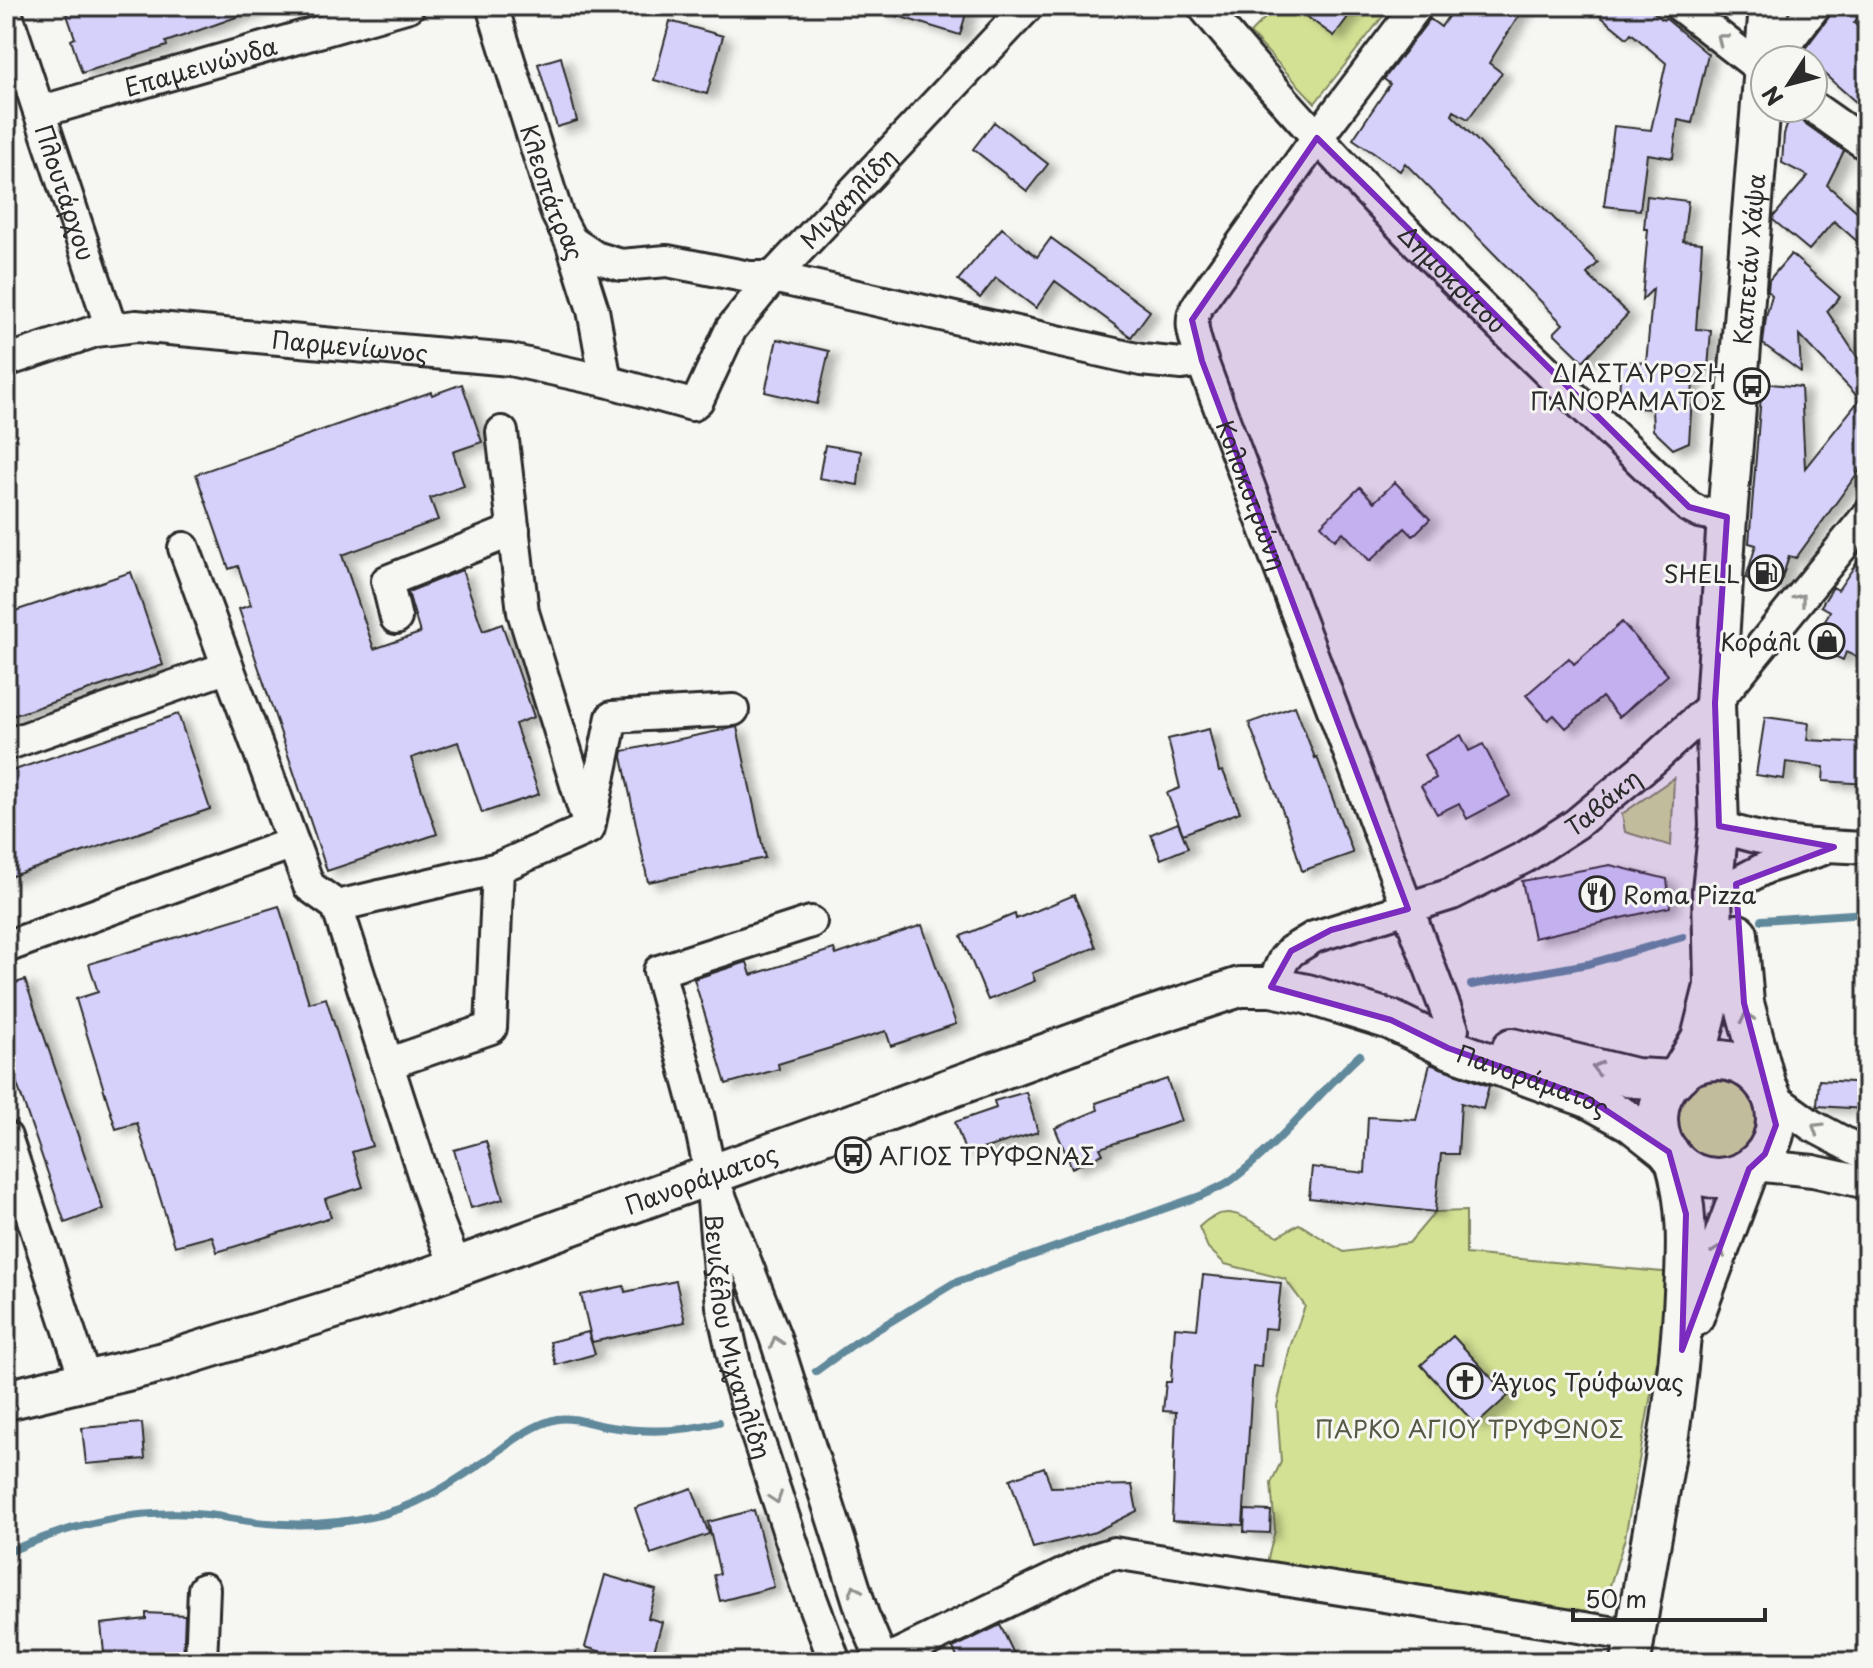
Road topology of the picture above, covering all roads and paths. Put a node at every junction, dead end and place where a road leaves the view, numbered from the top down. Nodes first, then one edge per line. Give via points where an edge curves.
1 (409, 6) edge
2 (492, 6) edge
3 (1028, 6) edge
4 (1203, 6) edge
5 (1417, 6) edge
6 (1680, 6) edge
7 (1769, 6) edge
8 (1815, 6) edge
9 (6, 12) edge
10 (1768, 44) edge
11 (1786, 44) edge
12 (1749, 56) edge
13 (39, 112) junction
14 (1829, 118) edge
15 (1762, 124) edge
16 (1317, 138) junction
17 (1867, 145) edge
18 (571, 241) junction
19 (773, 277) junction
20 (111, 328) junction
21 (6, 361) edge
22 (1202, 361) junction
23 (606, 381) junction
24 (692, 405) joint
25 (502, 432) dead end
26 (1867, 516) edge
27 (1727, 517) junction
28 (514, 530) junction
29 (184, 548) dead end
30 (396, 618) dead end
31 (228, 667) junction
32 (1715, 703) junction
33 (733, 710) dead end
34 (6, 745) edge
35 (1719, 826) junction
36 (589, 828) junction
37 (293, 843) junction
38 (1834, 847) junction
39 (1867, 848) edge
40 (498, 868) junction
41 (337, 906) junction
42 (1408, 909) junction
43 (811, 922) dead end
44 (1728, 922) junction
45 (6, 947) edge
46 (1271, 987) junction
47 (1391, 1020) junction
48 (1453, 1029) junction
49 (387, 1064) junction
50 (1677, 1077) junction
51 (1769, 1091) junction
52 (6, 1137) edge
53 (1867, 1155) edge
54 (1672, 1156) junction
55 (1752, 1167) junction
56 (711, 1177) junction
57 (1867, 1183) edge
58 (456, 1267) junction
59 (1682, 1350) junction
60 (86, 1382) junction
61 (6, 1400) edge
62 (204, 1589) dead end
63 (1633, 1649) edge
64 (201, 1662) edge
65 (835, 1662) edge
66 (883, 1662) edge

1 - 13 street, Επαμεινώνδα
2 - 18 street, Κλεοπάτρας via 557,214
3 - 19 street, Μιχαηλίδη
4 - 16 street, Δημοκρίτου
5 - 16 street, Κολοκοτρώνη
12 -> 6 street
7 - 10 main road, Καπετάν Χάψα
8 - 11 street
9 - 13 street, Πλουτάρχου
13 - 20 street, Πλουτάρχου
14 - 17 street
15 - 27 main road, Καπετάν Χάψα
16 - 22 street, Κολοκοτρώνη via 1194,312 1192,327
16 - 27 street, Δημοκρίτου via 1482,308 1689,507
18 - 19 street via 595,257 621,265 667,261
18 - 23 street, Κλεοπάτρας via 593,310
19 - 22 street via 1141,360
19 - 24 street, Μιχαηλίδη via 731,329
20 - 21 street, Παρμενίωνος
20 - 23 street, Παρμενίωνος via 510,360
22 - 42 street, Κολοκοτρώνη
23 - 24 street, Παρμενίωνος
25 - 28 street
32 -> 26 street, Ταβάκη
27 - 32 main road, Καπετάν Χάψα
28 - 30 street via 387,581
28 - 36 street via 523,612
29 - 31 street
31 - 34 street
31 - 37 street
32 - 35 main road, Καπετάν Χάψα
32 - 42 street, Ταβάκη via 1576,824 1452,894
33 - 36 street via 612,717
35 - 38 street via 1754,837
35 - 44 main road, Καπετάν Χάψα via 1712,890
36 - 40 street
37 - 41 street via 309,886
37 - 45 street
38 - 39 street
38 - 44 street via 1765,868
40 - 41 street
40 - 49 street via 491,1028
41 - 49 street
42 - 46 street, Ταβάκη via 1305,942 1284,959
42 - 48 street, Κολοκοτρώνη
43 - 56 street via 659,971
44 - 50 main road via 1707,1022
51 -> 44 main road
46 - 47 main road, Πανοράματος
46 - 56 main road, Πανοράματος via 1240,987 1188,1003
47 - 48 main road, Πανοράματος
47 - 54 main road, Πανοράματος via 1448,1048 1586,1097 1631,1122
50 -> 48 main road, Πανοράματος via 1635,1078
49 - 58 street
50 - 51 main road via 1700,1063 1726,1061 1750,1071
50 - 54 main road via 1659,1111 1659,1128
53 -> 51 street via 1811,1125
51 - 55 main road via 1775,1133
52 - 60 street
54 - 55 main road via 1710,1178 1734,1176
54 - 59 main road via 1686,1214
55 - 57 street via 1813,1171
59 -> 55 main road
56 - 58 main road, Πανοράματος
56 -> 65 street, Βενιζέλου Μιχαηλίδη via 722,1306 738,1378
66 -> 56 street, Βενιζέλου Μιχαηλίδη via 863,1615 775,1337
58 - 60 main road, Πανοράματος via 298,1322
59 - 63 main road
60 - 61 main road, Πανοράματος
62 - 64 street
63 - 66 street via 1114,1553

